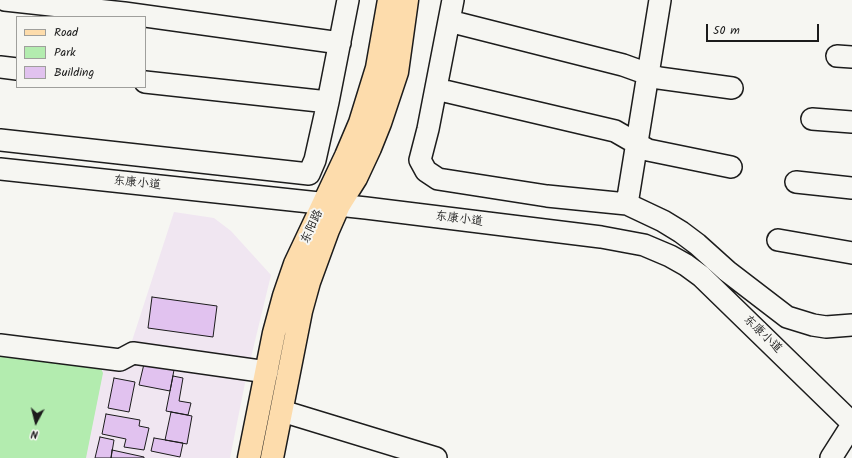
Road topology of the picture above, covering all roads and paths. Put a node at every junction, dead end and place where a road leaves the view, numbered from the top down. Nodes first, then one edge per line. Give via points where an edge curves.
1 (5, 0) edge
2 (348, 0) edge
3 (389, 0) edge
4 (407, 0) edge
5 (453, 0) edge
6 (660, 0) edge
7 (146, 16) edge
8 (146, 16) edge
9 (449, 21) junction
10 (340, 43) junction
11 (0, 67) edge
12 (16, 69) edge
13 (648, 74) junction
14 (146, 82) edge
15 (732, 88) dead end
16 (436, 89) junction
17 (328, 102) junction
18 (812, 118) dead end
19 (852, 122) edge
20 (0, 140) edge
21 (637, 144) junction
22 (732, 167) dead end
23 (0, 169) edge
24 (796, 182) dead end
25 (852, 188) edge
26 (627, 204) junction
27 (331, 205) junction
28 (778, 240) dead end
29 (852, 253) edge
30 (852, 325) edge
31 (0, 345) edge
32 (266, 372) junction
33 (282, 411) junction
34 (852, 424) edge
35 (249, 458) edge
36 (272, 458) edge
37 (436, 458) edge
38 (831, 458) edge

1 - 8 street
2 - 10 street
3 - 27 main road, 东阳路 via 377,68
4 - 27 main road, 东阳路 via 397,72 389,98 356,178
5 - 9 street
6 - 13 street
7 - 10 street
9 - 13 street via 623,65
9 - 16 street
10 - 17 street
11 - 12 street
13 - 15 street via 659,78
13 - 21 street
14 - 17 street
16 - 21 street via 615,131
16 - 26 street via 420,160 431,176 547,196
17 - 20 street via 315,160 309,174
18 - 19 street
21 - 22 street via 648,150
21 - 26 street
23 - 27 street, 东康小道
24 - 25 street
26 - 30 street via 681,232 787,317 820,326
27 - 32 main road, 东阳路 via 295,264 285,290
27 - 33 main road, 东阳路 via 302,311
27 - 34 street, 东康小道 via 616,239 657,250 701,276
28 - 29 street
31 - 32 street via 120,360 133,353
32 - 35 main road, 东阳路
33 - 36 main road, 东阳路
33 - 37 street
34 - 38 street

